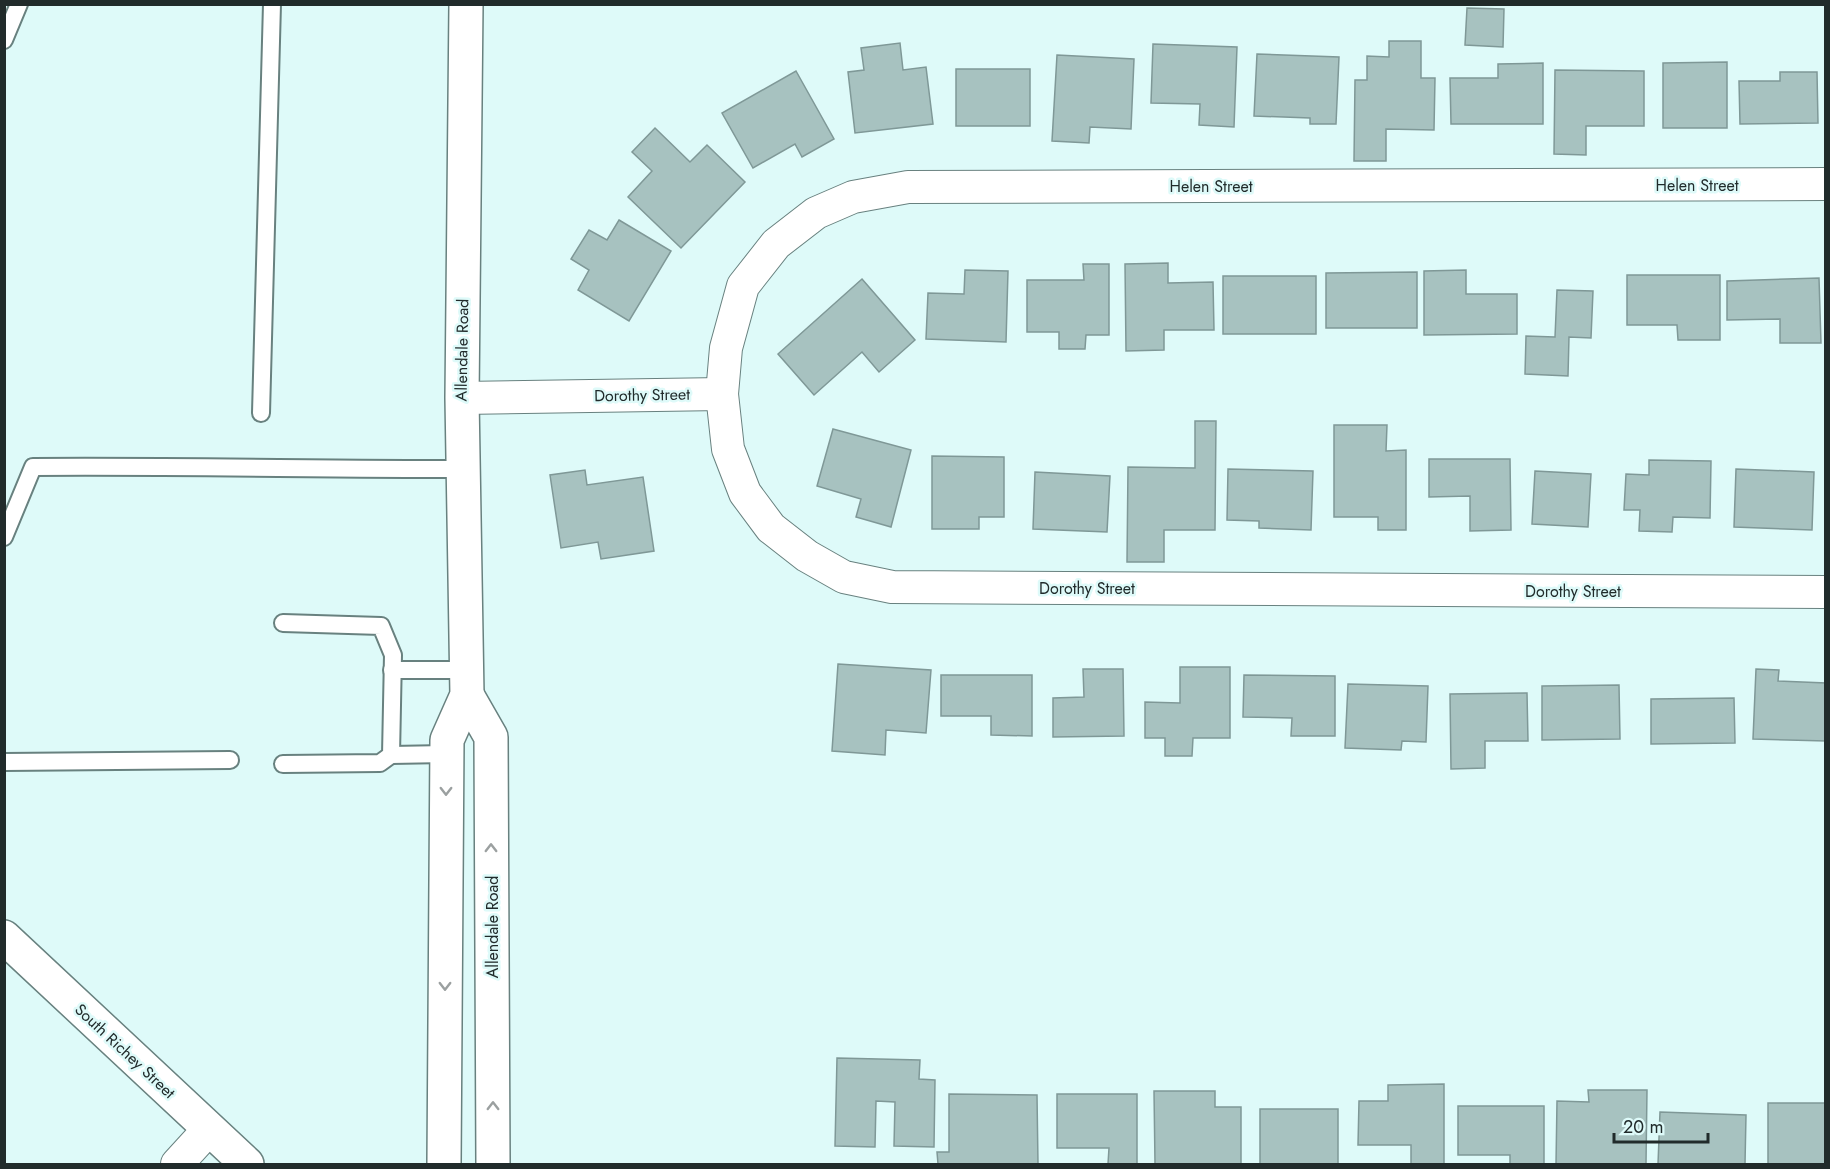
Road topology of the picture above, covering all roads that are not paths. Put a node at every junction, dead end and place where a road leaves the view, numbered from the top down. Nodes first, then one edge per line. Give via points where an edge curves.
1 (19, 4) edge
2 (272, 4) edge
3 (466, 4) edge
4 (4, 40) edge
5 (1826, 184) edge
6 (722, 394) junction
7 (462, 398) junction
8 (261, 413) dead end
9 (462, 469) junction
10 (4, 537) edge
11 (1826, 592) edge
12 (283, 623) dead end
13 (392, 670) junction
14 (466, 682) junction
15 (446, 754) junction
16 (391, 755) junction
17 (230, 760) dead end
18 (4, 762) edge
19 (283, 764) dead end
20 (4, 937) edge
21 (208, 1130) junction
22 (177, 1164) edge
23 (247, 1164) edge
24 (444, 1164) edge
25 (494, 1164) edge

1 - 4 lane
2 - 8 lane
3 - 7 street, Allendale Road
5 - 6 street, Helen Street via 908,187 853,197 816,213 776,244 743,286 726,348
6 - 7 street, Dorothy Street
6 - 11 street, Dorothy Street via 728,449 745,493 771,528 807,556 844,577 892,587
7 - 9 street, Allendale Road
9 - 10 lane via 33,467
9 - 14 street, Allendale Road
12 - 13 lane via 381,626 393,655
13 - 14 lane
13 - 16 lane
14 - 15 street, Allendale Road
25 -> 14 street, Allendale Road via 491,737
15 - 16 lane
15 -> 24 street, Allendale Road
16 - 19 lane via 380,763
17 - 18 lane
20 - 21 street, South Richey Street
21 - 22 street
21 - 23 street, South Richey Street

